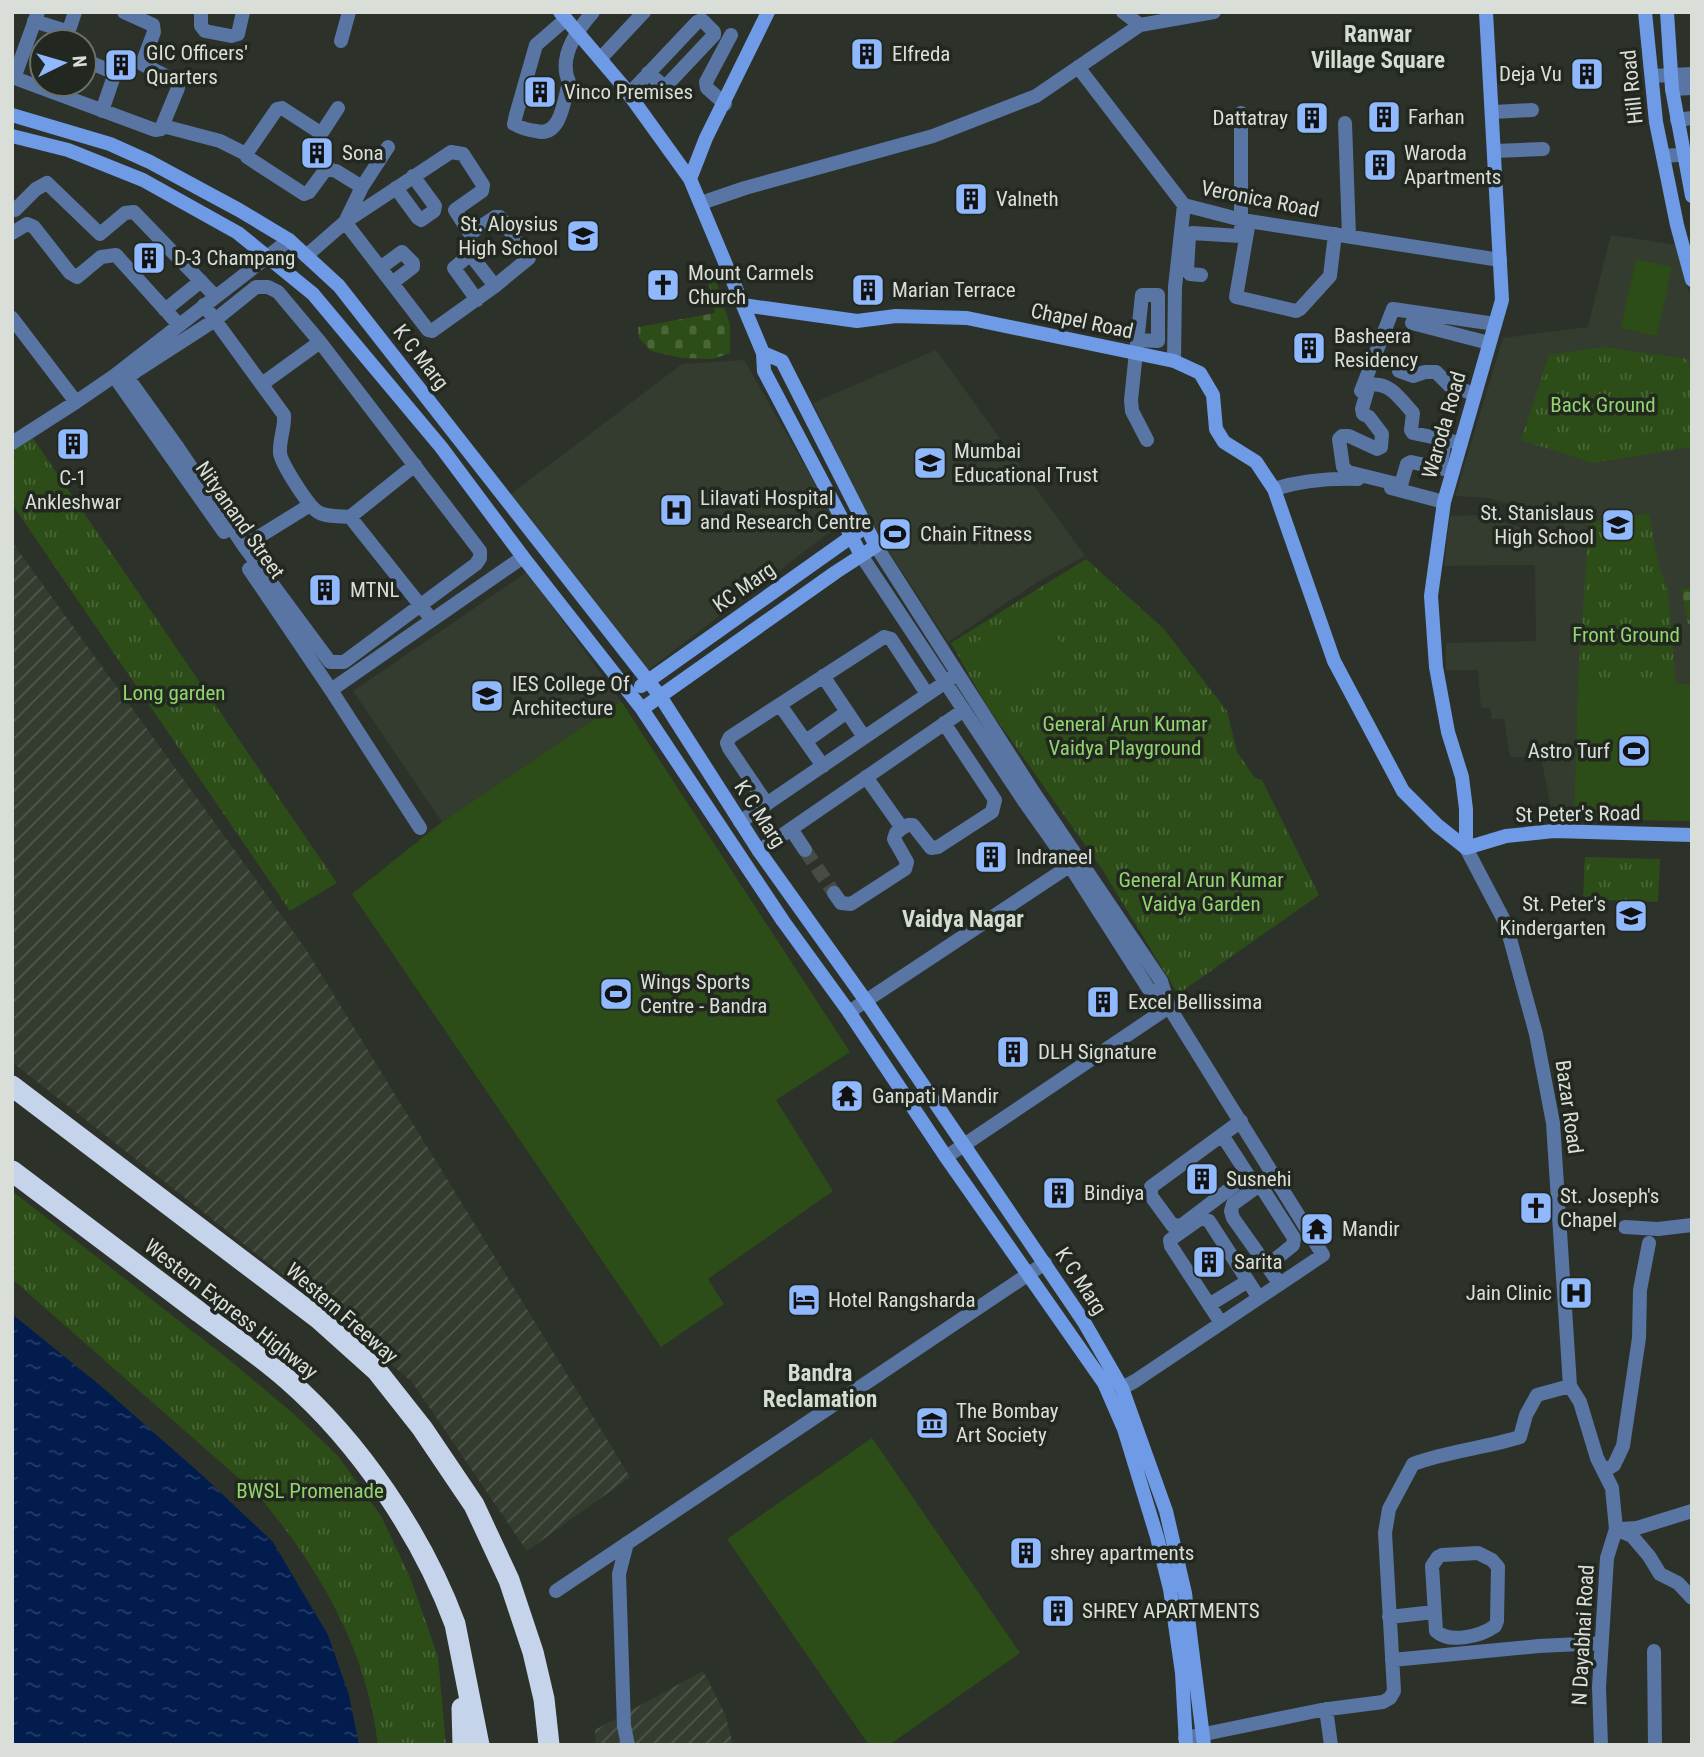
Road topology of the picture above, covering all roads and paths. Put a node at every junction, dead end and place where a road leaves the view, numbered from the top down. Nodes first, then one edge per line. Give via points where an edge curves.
1 (75, 12) edge
2 (124, 12) edge
3 (201, 12) edge
4 (243, 12) edge
5 (349, 12) edge
6 (593, 12) edge
7 (643, 12) edge
8 (768, 12) edge
9 (1123, 12) edge
10 (1214, 12) edge
11 (1486, 12) edge
12 (1645, 12) edge
13 (1667, 12) edge
14 (563, 16) edge
15 (36, 17) edge
16 (1139, 19) edge
17 (576, 31) junction
18 (731, 35) dead end
19 (341, 41) dead end
20 (709, 41) junction
21 (721, 52) junction
22 (600, 58) junction
23 (98, 66) edge
24 (1078, 67) junction
25 (741, 70) junction
26 (648, 73) junction
27 (1692, 74) edge
28 (1651, 76) junction
29 (13, 78) edge
30 (1671, 82) junction
31 (1692, 88) edge
32 (629, 93) junction
33 (71, 99) joint
34 (725, 104) junction
35 (338, 108) dead end
36 (1532, 110) dead end
37 (102, 111) junction
38 (1493, 112) junction
39 (1241, 113) dead end
40 (12, 115) edge
41 (1685, 119) edge
42 (1345, 123) dead end
43 (163, 126) junction
44 (12, 136) edge
45 (388, 147) dead end
46 (1687, 148) edge
47 (1543, 149) dead end
48 (1495, 151) junction
49 (246, 154) junction
50 (1663, 156) junction
51 (150, 162) junction
52 (413, 176) junction
53 (690, 179) junction
54 (143, 180) junction
55 (362, 187) junction
56 (396, 188) junction
57 (1692, 196) edge
58 (701, 203) junction
59 (1184, 205) junction
60 (14, 208) edge
61 (1246, 220) junction
62 (345, 222) junction
63 (1684, 223) edge
64 (26, 224) junction
65 (12, 233) edge
66 (100, 234) junction
67 (1342, 235) junction
68 (1240, 236) junction
69 (289, 240) junction
70 (107, 255) junction
71 (268, 256) junction
72 (306, 256) junction
73 (1500, 260) junction
74 (380, 268) junction
75 (1201, 275) dead end
76 (1231, 277) dead end
77 (1692, 280) edge
78 (201, 281) junction
79 (392, 283) junction
80 (495, 286) junction
81 (477, 300) junction
82 (210, 301) junction
83 (743, 304) junction
84 (354, 305) junction
85 (165, 310) junction
86 (12, 318) edge
87 (215, 320) junction
88 (337, 322) junction
89 (1412, 323) dead end
90 (1495, 324) junction
91 (179, 326) junction
92 (320, 342) junction
93 (1489, 343) junction
94 (1137, 347) junction
95 (1152, 349) junction
96 (763, 353) junction
97 (1174, 362) junction
98 (1399, 371) dead end
99 (114, 376) junction
100 (262, 384) junction
101 (1360, 392) dead end
102 (1475, 394) junction
103 (76, 402) junction
104 (1146, 440) dead end
105 (1445, 440) junction
106 (12, 443) edge
107 (1461, 443) junction
108 (171, 448) junction
109 (415, 465) junction
110 (1446, 470) junction
111 (1274, 489) junction
112 (1444, 502) junction
113 (310, 505) junction
114 (350, 517) junction
115 (865, 528) junction
116 (851, 537) junction
117 (244, 546) junction
118 (876, 546) junction
119 (861, 555) junction
120 (523, 557) junction
121 (421, 606) junction
122 (432, 620) junction
123 (664, 669) junction
124 (823, 676) junction
125 (951, 678) junction
126 (647, 681) junction
127 (676, 684) junction
128 (331, 690) junction
129 (631, 694) junction
130 (927, 694) junction
131 (660, 696) junction
132 (780, 705) junction
133 (642, 709) junction
134 (964, 710) junction
135 (847, 712) junction
136 (944, 723) junction
137 (864, 737) junction
138 (806, 741) junction
139 (698, 756) junction
140 (823, 766) junction
141 (681, 768) junction
142 (866, 777) junction
143 (767, 804) junction
144 (739, 820) junction
145 (420, 828) dead end
146 (721, 828) junction
147 (902, 828) junction
148 (791, 829) junction
149 (1692, 835) edge
150 (1466, 848) junction
151 (805, 849) tunnel mouth
152 (759, 852) junction
153 (1074, 863) junction
154 (834, 893) dead end
155 (866, 1001) junction
156 (1169, 1007) junction
157 (849, 1012) junction
158 (12, 1086) edge
159 (1241, 1121) junction
160 (1222, 1135) junction
161 (965, 1145) junction
162 (946, 1157) junction
163 (12, 1171) edge
164 (1296, 1211) junction
165 (1283, 1220) junction
166 (1692, 1225) edge
167 (1625, 1227) dead end
168 (1650, 1243) dead end
169 (1045, 1264) junction
170 (1267, 1266) junction
171 (1029, 1274) junction
172 (1248, 1281) junction
173 (1280, 1284) junction
174 (1259, 1298) junction
175 (1209, 1305) junction
176 (1221, 1323) junction
177 (1570, 1386) junction
178 (1115, 1392) junction
179 (1604, 1471) junction
180 (1692, 1511) edge
181 (1616, 1529) junction
182 (627, 1544) junction
183 (556, 1591) dead end
184 (1692, 1598) edge
185 (1434, 1612) junction
186 (1390, 1617) junction
187 (457, 1633) junction
188 (1601, 1643) junction
189 (1654, 1651) dead end
190 (1392, 1660) junction
191 (1326, 1709) junction
192 (1203, 1740) edge
193 (1185, 1742) edge
194 (463, 1745) edge
195 (479, 1745) edge
196 (549, 1745) edge
197 (628, 1745) edge
198 (1331, 1745) edge
199 (1601, 1745) edge
200 (1655, 1745) edge

1 - 15 street via 66,31
2 - 43 street via 153,25 142,64 178,82
3 - 4 street via 205,31 232,36 238,34
5 - 19 street
6 - 17 street
7 - 22 street
8 - 25 main road
9 - 16 street
10 - 16 street
11 - 38 main road, Waroda Road
12 - 28 main road, Hill Road
13 - 30 main road, Hill Road
14 - 17 main road
14 - 17 street via 536,45 514,124 518,127 544,134 556,124 569,82 565,67
15 - 29 street
16 - 24 street
17 - 22 main road
18 - 21 street
20 - 21 street
20 - 26 street via 665,86
20 - 26 street via 714,32 702,20 697,22
21 - 25 street
21 - 34 street via 706,86
22 - 32 main road
23 - 37 street via 115,74
24 - 58 street via 1036,96 933,135
24 - 59 street, Veronica Road
25 - 34 main road
26 - 32 street
27 - 30 street
28 - 30 street
28 - 50 main road, Hill Road
29 - 33 street
30 - 31 street
30 - 41 main road, Hill Road
32 - 53 main road
33 - 37 street
34 - 53 main road
35 - 49 street via 319,132 277,109
36 - 38 street
37 - 43 street via 155,130
38 - 48 main road, Waroda Road
39 - 61 street
40 - 51 main road, K C Marg via 110,144
41 - 46 main road, Hill Road
42 - 67 street
43 - 49 street via 220,141
44 - 54 main road, K C Marg via 68,150
45 - 55 street
46 - 50 street
46 - 57 main road, Hill Road
47 - 48 street
48 - 73 main road, Waroda Road
49 - 55 street via 304,194 326,169
50 - 63 main road, Hill Road
51 - 54 main road
51 - 69 main road, K C Marg
52 - 56 street
52 - 56 street via 434,211 418,218
52 - 80 street via 447,153 463,154 484,188 456,214 470,233 500,217 529,256
53 - 58 main road
54 - 71 main road, K C Marg via 238,233
55 - 62 street
56 - 62 street
58 - 83 main road
59 - 61 street, Veronica Road
59 - 97 street via 1175,287
60 - 64 street
60 - 66 street via 47,183
61 - 67 street, Veronica Road
61 - 67 street via 1236,298 1296,311 1330,276
61 - 68 street
62 - 72 street
62 - 74 street
63 - 77 main road, Hill Road
64 - 65 street
64 - 70 street via 34,227 77,277
66 - 70 street
66 - 78 street via 125,213 134,212
67 - 73 street, Veronica Road
68 - 75 street via 1189,236 1187,270
68 - 76 street via 1238,270
69 - 71 street
69 - 72 main road, K C Marg
70 - 85 street via 116,255
71 - 82 street
71 - 88 main road, K C Marg via 313,294
72 - 84 main road, K C Marg
73 - 90 main road, Waroda Road via 1502,300
74 - 79 street
74 - 79 street via 402,252 413,262 413,267
78 - 82 street
78 - 85 street
79 - 81 street via 432,331
80 - 81 street
80 - 81 street via 473,258 467,257 454,268
82 - 87 street
82 - 91 street
83 - 94 main road, Chapel Road via 857,321 896,316 967,318
83 - 96 main road
84 - 88 main road
84 - 126 main road, K C Marg
85 - 91 street
86 - 103 street
87 - 92 street via 256,287 268,286
87 - 100 street
87 - 108 street via 128,378
88 - 120 main road, K C Marg via 441,447
89 - 93 street
90 - 93 main road, Waroda Road
90 - 101 street via 1393,309
91 - 99 street
92 - 100 street
92 - 109 street
93 - 102 main road, Waroda Road
94 - 95 main road, Chapel Road
94 - 95 street via 1142,295 1157,295 1158,340
94 - 104 street via 1130,406
95 - 97 main road, Chapel Road
96 - 115 main road via 782,361
96 - 116 main road via 764,371
97 - 111 main road, Chapel Road via 1200,373 1213,395 1216,429 1224,442 1256,462
98 - 102 street via 1413,376 1436,372 1450,386
99 - 103 street
99 - 108 street, Nityanand Street
100 - 113 street via 284,415 280,456
102 - 107 main road, Waroda Road
103 - 106 street
105 - 107 street
105 - 110 street
105 - 110 street via 1413,433 1413,412 1390,387 1372,384 1362,409 1382,434 1381,447 1349,436 1339,439 1343,467 1348,472 1401,485 1409,463
107 - 110 main road, Waroda Road
108 - 117 street
108 - 128 street, Nityanand Street
109 - 114 street
109 - 121 street via 480,551 476,564
110 - 112 main road, Waroda Road
111 - 112 street via 1304,481 1359,479
111 - 150 main road, Chapel Road via 1334,661 1396,779 1437,825
112 - 150 main road, Waroda Road via 1431,596 1436,667 1462,777
113 - 114 street via 321,514
113 - 117 street
114 - 121 street
115 - 116 main road, KC Marg
115 - 118 main road
116 - 119 main road
116 - 123 main road, KC Marg
117 - 121 street via 330,662 344,662
118 - 119 main road
118 - 125 street
119 - 125 street
119 - 127 main road
120 - 122 street
120 - 129 main road, K C Marg
121 - 122 street
122 - 128 street
123 - 126 main road, KC Marg
123 - 127 main road
124 - 130 street via 887,636
124 - 132 street
124 - 135 street
125 - 130 street
125 - 134 street
125 - 153 street
126 - 129 main road, KC Marg
126 - 131 main road, K C Marg
127 - 131 main road
128 - 145 street, Nityanand Street
129 - 133 main road, K C Marg
130 - 137 street
131 - 133 main road
131 - 139 main road, K C Marg
132 - 138 street
132 - 143 street via 727,743
133 - 141 main road, K C Marg
134 - 136 street
134 - 153 street
135 - 137 street
135 - 138 street
136 - 142 street
136 - 147 street via 995,800 995,807 934,848 913,825
137 - 140 street
138 - 140 street
139 - 141 main road
139 - 144 main road, K C Marg
140 - 143 street
141 - 146 main road, K C Marg
142 - 147 street
142 - 148 street
143 - 144 street
144 - 146 main road
144 - 152 main road, K C Marg
146 - 157 main road, K C Marg
147 - 154 street via 894,839 907,862 905,869 851,904 841,903
148 - 151 street
148 - 152 street
149 - 150 main road, St Peter's Road via 1554,831 1506,836
150 - 177 street, Bazar Road via 1506,924 1536,1034 1553,1123
152 - 155 main road, K C Marg
153 - 155 street
153 - 156 street via 1148,988
155 - 157 street
155 - 161 main road, K C Marg
156 - 159 street
156 - 161 street
157 - 162 main road, K C Marg
158 - 196 highway, Western Freeway via 319,1319 377,1371 474,1505 509,1580 533,1652
159 - 160 street
159 - 164 street
160 - 160 street via 1151,1187 1151,1196 1173,1226 1182,1225 1248,1175
161 - 162 street
161 - 169 main road, K C Marg
162 - 171 main road, K C Marg
163 - 187 highway, Western Express Highway via 288,1380 330,1423 383,1488 423,1554
164 - 165 street
164 - 173 street via 1324,1255
165 - 170 street via 1293,1244
165 - 170 street via 1260,1186 1231,1207 1233,1218
166 - 167 street
168 - 179 street via 1640,1290 1639,1338 1623,1446 1614,1465
169 - 171 street
169 - 178 main road, K C Marg via 1084,1322
170 - 173 street
171 - 178 main road, K C Marg via 1104,1383
171 - 182 street
172 - 174 street
172 - 175 street
172 - 175 street via 1209,1221 1201,1218 1170,1240
173 - 174 street
174 - 176 street
175 - 176 street
176 - 178 street
177 - 179 street
177 - 186 street via 1537,1395 1520,1437 1413,1464 1390,1509 1385,1533
178 - 192 main road, K C Marg via 1166,1511 1185,1593
178 - 193 main road, K C Marg via 1170,1589 1182,1673
179 - 181 street via 1612,1488
180 - 181 street via 1637,1528
181 - 184 street via 1632,1536 1660,1574 1678,1583
181 - 188 street, N Dayabhai Road via 1607,1558
182 - 183 street
182 - 197 street via 619,1574
185 - 185 street via 1436,1630 1444,1636 1468,1637 1492,1628 1497,1620 1498,1573 1492,1560 1478,1553 1438,1557 1431,1571
185 - 186 street
186 - 190 street
187 - 194 highway
187 - 195 highway, Western Express Highway
188 - 190 street
188 - 199 street, N Dayabhai Road
189 - 200 street
190 - 191 street via 1394,1691 1390,1698
191 - 192 street
191 - 198 street
192 - 193 street

